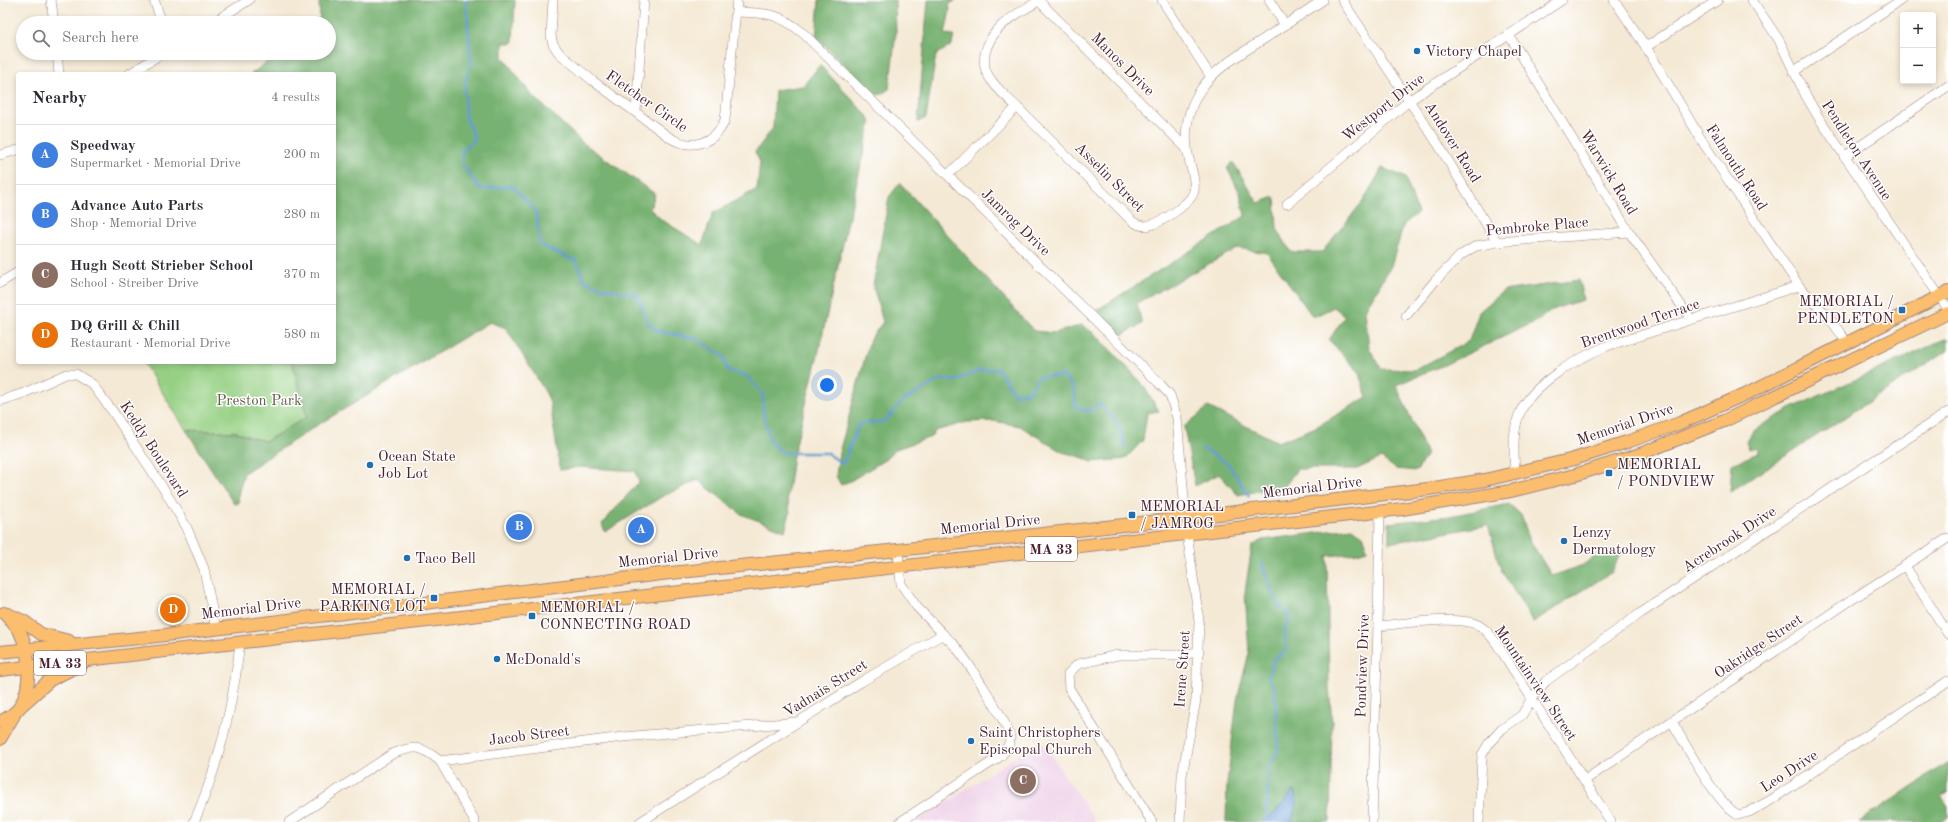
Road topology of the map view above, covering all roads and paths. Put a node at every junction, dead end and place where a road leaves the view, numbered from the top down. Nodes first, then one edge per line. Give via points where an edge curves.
1 (51, 0) edge
2 (154, 0) edge
3 (249, 0) edge
4 (553, 0) edge
5 (644, 0) edge
6 (737, 0) edge
7 (1040, 0) edge
8 (1162, 0) edge
9 (1269, 0) edge
10 (1323, 0) edge
11 (1342, 0) edge
12 (1562, 0) edge
13 (1614, 0) edge
14 (1718, 0) edge
15 (1752, 0) edge
16 (1901, 0) edge
17 (737, 12) junction
18 (53, 16) edge
19 (160, 16) edge
20 (223, 16) edge
21 (1285, 25) junction
22 (1509, 35) junction
23 (1646, 47) junction
24 (58, 60) edge
25 (60, 60) edge
26 (152, 60) edge
27 (59, 72) edge
28 (66, 72) edge
29 (132, 72) edge
30 (1794, 72) junction
31 (1210, 77) junction
32 (1948, 86) edge
33 (1410, 100) junction
34 (1017, 107) junction
35 (636, 111) junction
36 (1186, 148) junction
37 (16, 151) edge
38 (0, 155) edge
39 (1844, 157) junction
40 (948, 175) junction
41 (1287, 204) dead end
42 (1629, 232) junction
43 (1497, 242) junction
44 (16, 273) edge
45 (0, 283) edge
46 (1799, 286) junction
47 (1944, 294) edge
48 (1948, 309) edge
49 (1948, 313) edge
50 (1406, 316) dead end
51 (1691, 319) junction
52 (1847, 343) junction
53 (0, 401) edge
54 (1948, 412) edge
55 (1515, 474) junction
56 (1380, 512) junction
57 (1186, 518) junction
58 (1187, 534) junction
59 (1948, 538) edge
60 (898, 550) junction
61 (1905, 566) junction
62 (900, 567) junction
63 (440, 600) junction
64 (2, 611) edge
65 (445, 619) junction
66 (1378, 626) junction
67 (216, 629) junction
68 (943, 634) junction
69 (1948, 634) edge
70 (84, 643) junction
71 (240, 643) junction
72 (26, 649) junction
73 (0, 652) edge
74 (1199, 652) junction
75 (96, 659) junction
76 (27, 666) junction
77 (0, 670) edge
78 (1948, 681) edge
79 (1532, 698) junction
80 (18, 709) junction
81 (0, 722) edge
82 (797, 722) junction
83 (1672, 722) junction
84 (0, 739) edge
85 (440, 761) junction
86 (1585, 780) junction
87 (194, 822) edge
88 (289, 822) edge
89 (475, 822) edge
90 (640, 822) edge
91 (900, 822) edge
92 (1152, 822) edge
93 (1180, 822) edge
94 (1372, 822) edge
95 (1479, 822) edge
96 (1611, 822) edge

1 - 18 street
2 - 19 street
3 - 20 street
4 - 35 street, Fletcher Circle via 550,31 557,50 564,59
5 - 35 street
6 - 17 street, Fletcher Circle
7 - 34 street, Asselin Street via 1000,26 990,40 985,54 987,74
7 - 36 street, Manos Drive
8 - 31 street
9 - 21 street
10 - 21 street, Asselin Street
11 - 33 street, Andover Road
12 - 22 street, Westport Drive
13 - 23 street, Falmouth Road
14 - 23 street
15 - 30 street, Pendleton Avenue via 1779,40
16 - 30 street
17 - 35 street, Fletcher Circle via 727,109 725,120 718,132 696,144 682,144
17 - 40 street, Jamrog Drive via 774,15 796,28
21 - 31 street, Asselin Street
22 - 33 street, Westport Drive
22 - 42 street, Warwick Road
23 - 46 street, Falmouth Road via 1704,144
24 - 27 street
25 - 28 street
26 - 29 street
30 - 39 street, Pendleton Avenue
31 - 36 street, Asselin Street via 1190,112
32 - 39 street
33 - 41 street, Westport Drive
33 - 43 street, Andover Road
34 - 36 street, Asselin Street via 1139,225 1147,226 1161,219 1180,208 1192,196 1194,181
34 - 40 street
37 - 38 street
39 - 47 street, Pendleton Avenue
40 - 57 street, Jamrog Drive via 1170,395 1177,418
42 - 43 street, Pembroke Place
42 - 51 street, Warwick Road
43 - 50 street, Pembroke Place via 1476,246 1460,255
44 - 45 street
46 - 51 street, Brentwood Terrace
46 - 52 street, Falmouth Road via 1831,320
47 - 48 street, Pendleton Avenue
47 - 52 main road, Memorial Drive / MA 33
49 - 56 main road, Memorial Drive / MA 33 via 1731,418 1635,456 1511,491
51 - 55 street, Brentwood Terrace via 1594,351 1547,382 1530,399 1520,414 1515,435
52 - 55 main road, Memorial Drive / MA 33 via 1744,395 1680,423 1602,450
53 - 67 street, Keddy Boulevard via 71,373 92,384 113,412 187,528 204,569
54 - 79 street, Acrebrook Drive via 1641,613 1546,681
55 - 57 main road, Memorial Drive / MA 33 via 1428,489
56 - 58 main road, Memorial Drive / MA 33
56 - 66 street, Pondview Drive
57 - 58 street, Irene Street
57 - 60 main road, Memorial Drive / MA 33
58 - 62 main road, Memorial Drive / MA 33
58 - 74 street, Irene Street via 1199,622
59 - 61 street, Oakridge Street
60 - 62 street
60 - 63 main road, Memorial Drive / MA 33
61 - 69 street
61 - 83 street, Oakridge Street
62 - 65 main road, Memorial Drive / MA 33
62 - 68 street via 901,584 916,606
63 - 65 main road
63 - 67 main road, Memorial Drive / MA 33
64 - 70 main road via 25,622 41,634
64 - 72 main road via 17,628
65 - 71 main road, Memorial Drive / MA 33
66 - 79 street, Mountainview Street via 1446,620 1466,621 1480,626 1490,635
66 - 94 street, Pondview Drive
67 - 70 main road, Memorial Drive / MA 33
68 - 82 street, Vadnais Street
68 - 91 street via 972,671 1011,738 1009,746 1001,756
70 - 72 main road, Memorial Drive / MA 33
71 - 75 main road, Memorial Drive / MA 33
71 - 87 street via 235,689 221,750
72 - 73 main road, Memorial Drive / MA 33
72 - 76 main road
74 - 92 street via 1177,655 1118,655 1078,664 1068,674 1069,688
74 - 93 street, Irene Street via 1196,700 1182,776
75 - 76 main road, Memorial Drive / MA 33
75 - 80 main road via 56,676
76 - 77 main road, Memorial Drive / MA 33
76 - 80 main road via 27,686
78 - 83 street, Leo Drive via 1771,800 1738,815 1730,810 1711,785
79 - 86 street, Mountainview Street via 1547,725
79 - 95 street, Acrebrook Drive via 1522,715 1489,743 1482,755
80 - 81 main road
80 - 84 main road
82 - 85 street, Jacob Street via 623,737
82 - 90 street, Vadnais Street
83 - 86 street, Oakridge Street
85 - 88 street via 421,748 407,748 392,754
85 - 89 street
86 - 96 street, Mountainview Street

